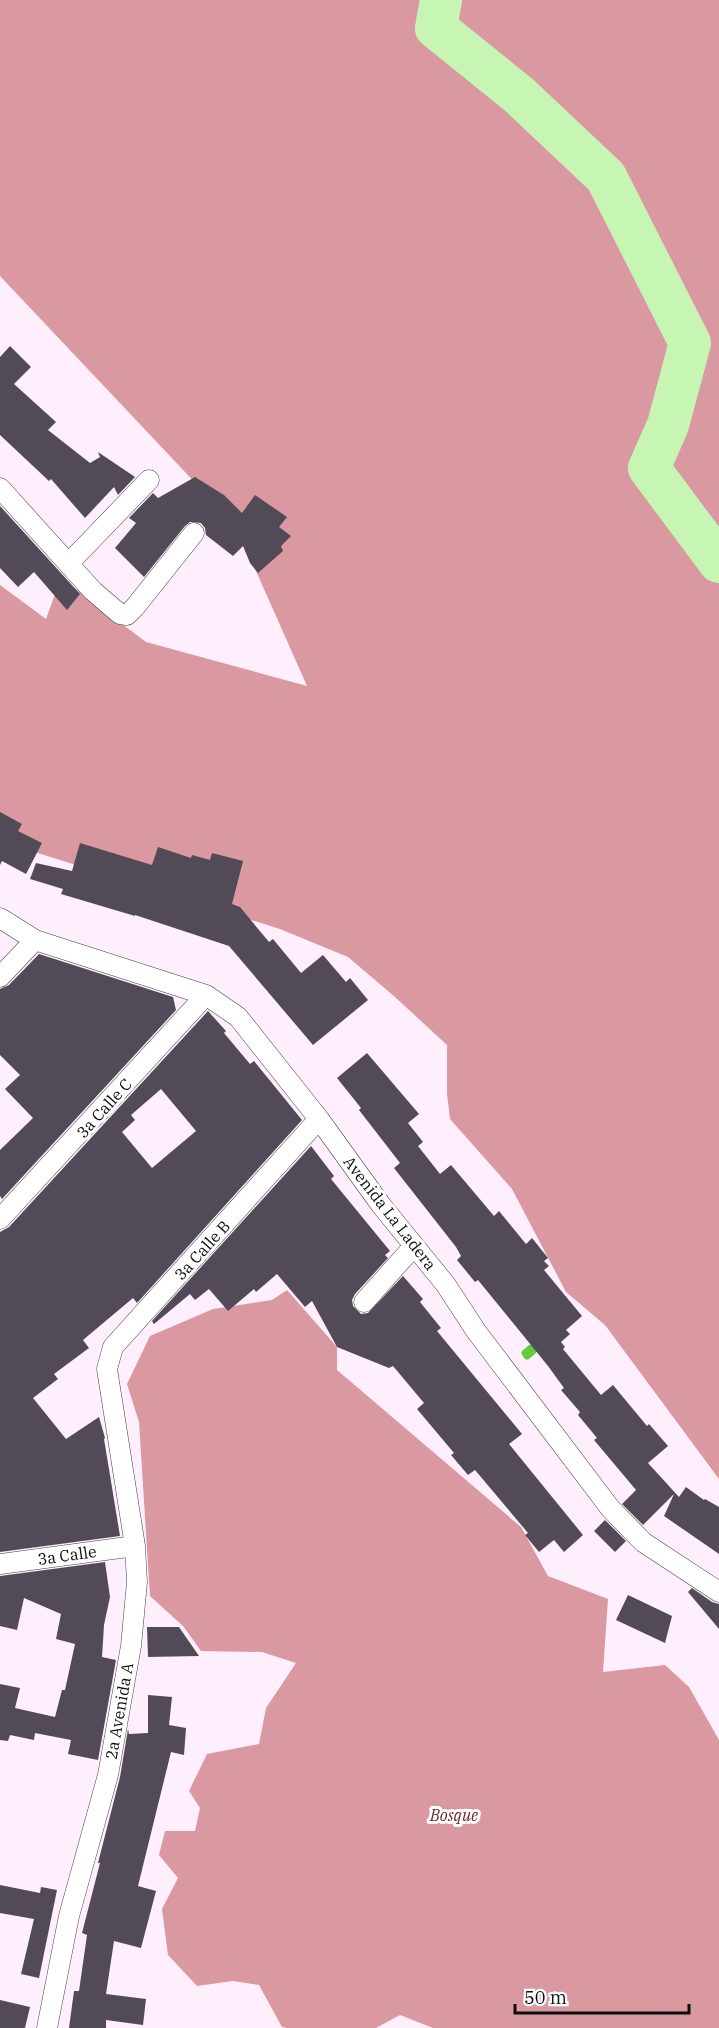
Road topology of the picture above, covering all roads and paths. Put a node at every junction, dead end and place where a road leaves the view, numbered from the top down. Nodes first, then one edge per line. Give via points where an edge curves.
1 (149, 480) dead end
2 (0, 488) edge
3 (194, 533) dead end
4 (69, 563) junction
5 (0, 918) edge
6 (34, 940) junction
7 (0, 977) edge
8 (206, 995) junction
9 (319, 1119) junction
10 (0, 1219) edge
11 (414, 1246) junction
12 (364, 1302) dead end
13 (109, 1390) joint
14 (135, 1546) junction
15 (0, 1564) edge
16 (719, 1592) edge
17 (46, 2028) edge

1 - 4 street
2 - 4 street
3 - 4 street via 128,615 120,614 93,591
5 - 6 street, Avenida La Ladera
6 - 7 street
6 - 8 street, Avenida La Ladera
8 - 9 street, Avenida La Ladera via 238,1017
8 - 10 street, 3a Calle C
9 - 11 street, Avenida La Ladera
9 - 13 street, 3a Calle B via 113,1347 107,1369
11 - 12 street
11 - 16 street, Avenida La Ladera via 610,1508 642,1542
13 - 14 street, 2a Avenida A
14 - 15 street, 3a Calle
14 - 17 street, 2a Avenida A via 137,1582 131,1646 108,1774 69,1916

